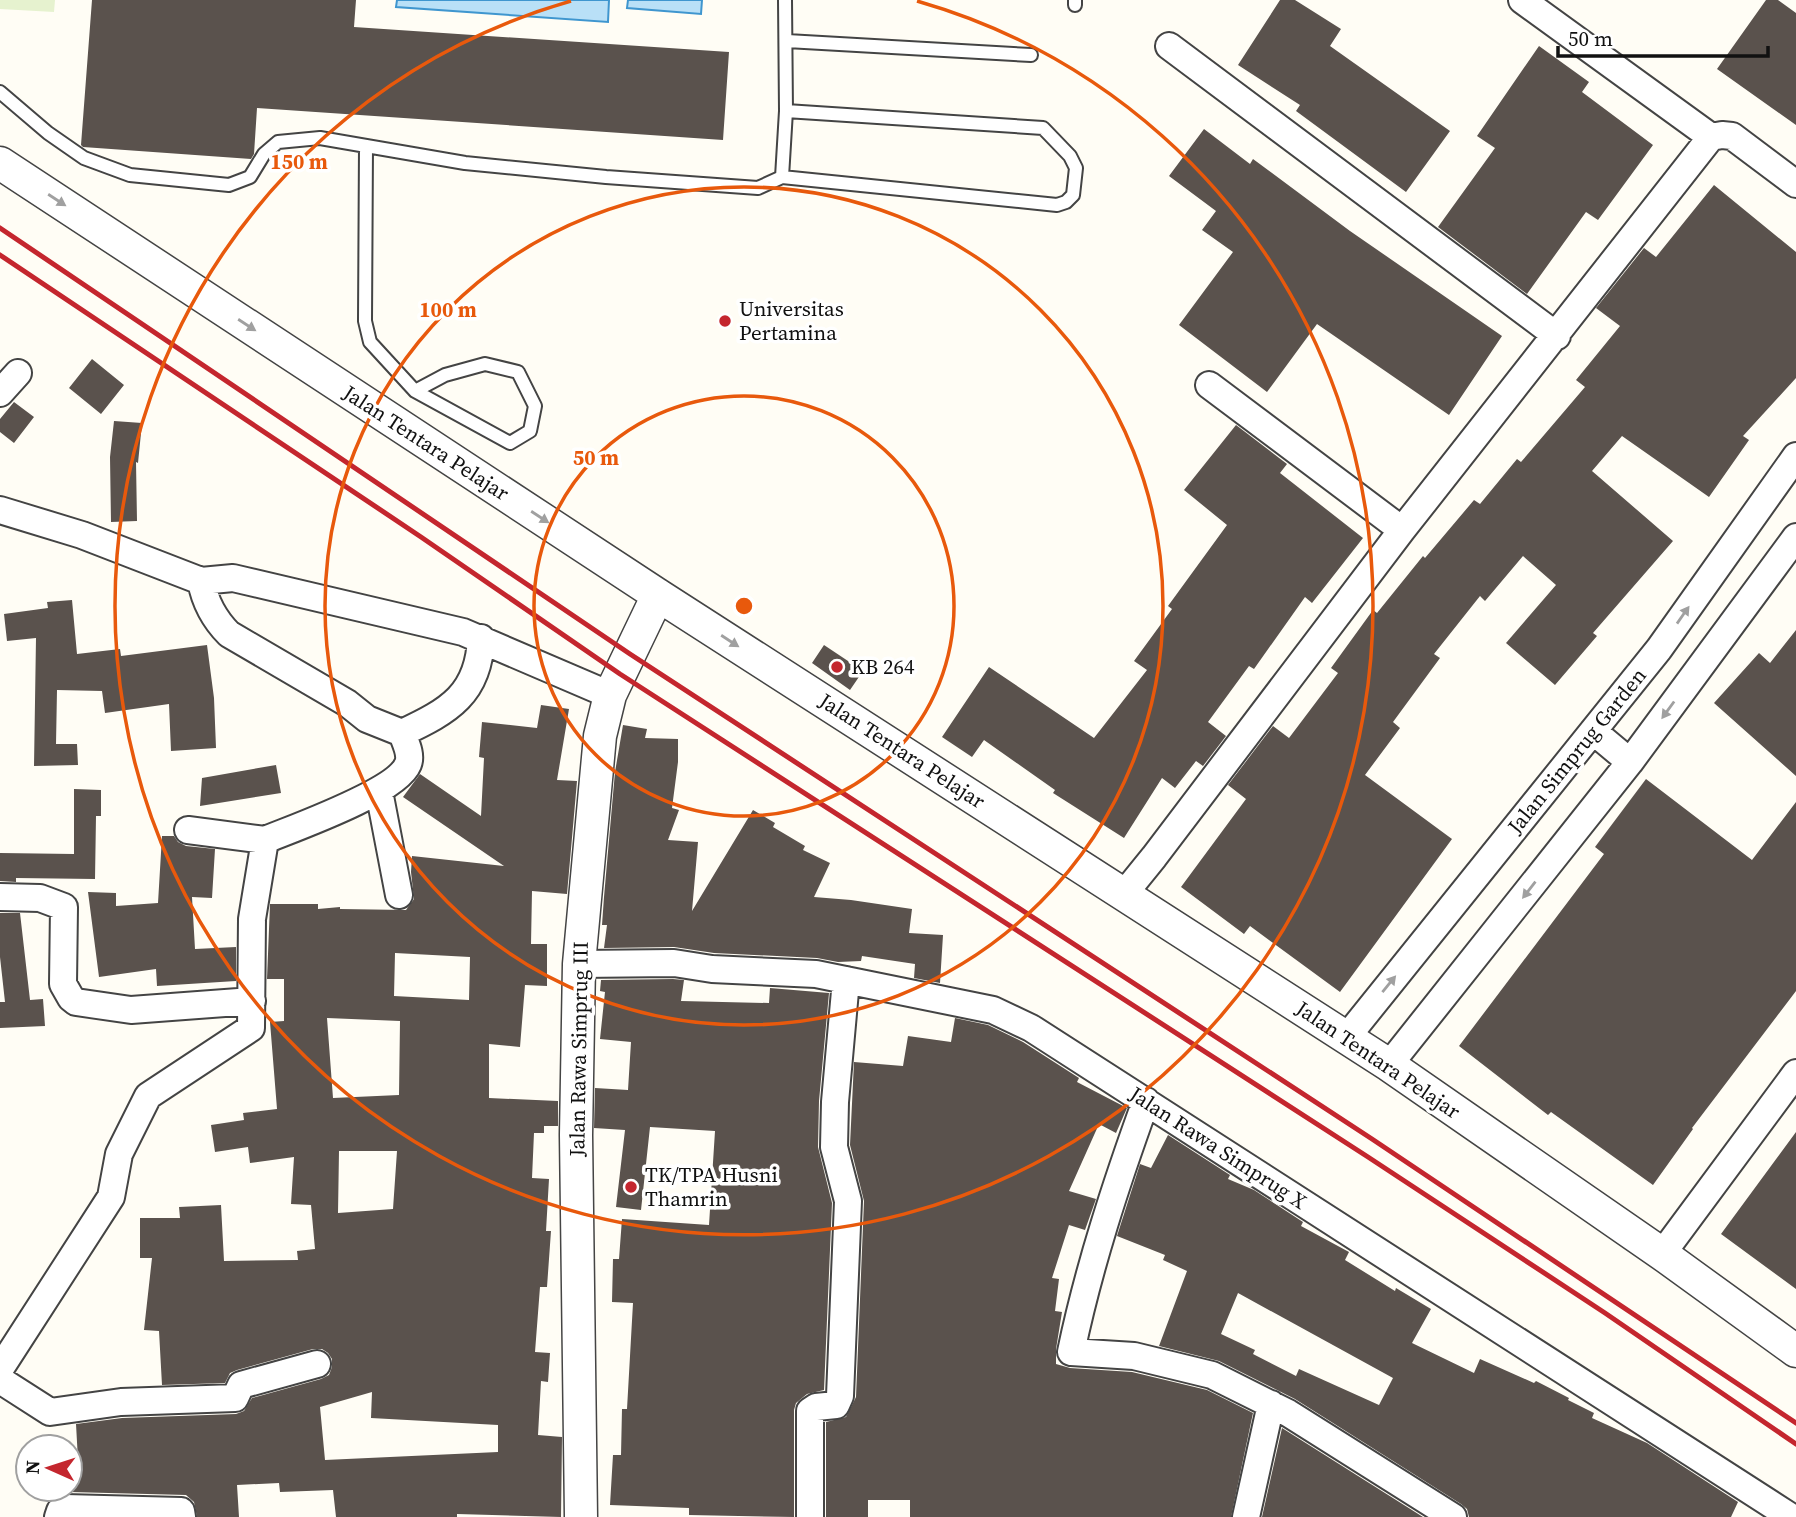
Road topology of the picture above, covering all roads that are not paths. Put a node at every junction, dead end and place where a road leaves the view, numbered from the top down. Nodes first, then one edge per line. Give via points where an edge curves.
1 (785, 0) edge
2 (1522, 0) edge
3 (787, 41) junction
4 (1169, 46) dead end
5 (1031, 55) dead end
6 (0, 92) edge
7 (786, 111) junction
8 (1712, 137) junction
9 (366, 146) junction
10 (0, 163) edge
11 (782, 177) junction
12 (1796, 184) edge
13 (1557, 336) junction
14 (18, 373) dead end
15 (1209, 384) dead end
16 (415, 391) junction
17 (0, 393) edge
18 (1796, 456) edge
19 (0, 510) edge
20 (1402, 530) junction
21 (1796, 537) edge
22 (201, 581) junction
23 (658, 595) junction
24 (481, 638) junction
25 (1659, 649) junction
26 (1692, 677) junction
27 (610, 695) junction
28 (1593, 731) junction
29 (402, 733) junction
30 (1630, 762) junction
31 (379, 791) junction
32 (188, 830) dead end
33 (265, 840) junction
34 (1124, 894) junction
35 (399, 895) dead end
36 (0, 897) edge
37 (579, 964) junction
38 (846, 980) junction
39 (251, 1001) junction
40 (1346, 1038) junction
41 (1389, 1065) junction
42 (1796, 1073) edge
43 (1146, 1101) junction
44 (1662, 1254) junction
45 (1796, 1351) edge
46 (317, 1364) dead end
47 (0, 1369) edge
48 (0, 1380) edge
49 (1271, 1404) junction
50 (58, 1517) edge
51 (182, 1517) edge
52 (581, 1517) edge
53 (810, 1517) edge
54 (1247, 1517) edge
55 (1453, 1517) edge
56 (1791, 1517) edge

1 - 3 lane
2 - 8 street
3 - 5 lane
3 - 7 lane
4 - 13 street
6 - 9 lane via 84,158 130,175 229,186 250,177 278,142 320,138
7 - 11 lane
7 - 11 lane via 1043,128 1076,168 1073,195 1057,205
8 - 12 street via 1732,136
8 - 13 street
9 - 11 lane via 465,163 606,177 758,188
9 - 16 lane via 365,321 370,342
10 -> 23 street, Jalan Tentara Pelajar
13 - 20 street
14 - 17 street
15 - 20 street
16 - 16 lane via 444,375 485,364 519,372 535,406 530,431 510,443
25 -> 18 street, Jalan Simprug Garden
19 - 22 street
20 - 34 street
21 - 26 street, Jalan Simprug Garden
22 - 24 street via 233,578
22 - 29 street via 207,603 229,634 372,721
23 - 27 street, Jalan Rawa Simprug III
23 -> 34 street, Jalan Tentara Pelajar
24 - 27 street
24 - 29 street via 476,675 466,690 453,704
25 - 26 street
25 - 28 street, Jalan Simprug Garden
26 -> 30 street, Jalan Simprug Garden
27 - 37 street, Jalan Rawa Simprug III via 597,752
28 - 30 street
40 -> 28 street, Jalan Simprug Garden
29 - 31 street via 410,755 408,766
30 -> 41 street, Jalan Simprug Garden
31 - 33 street
31 - 35 street
32 - 33 street
33 - 39 street via 252,919
34 - 40 street, Jalan Tentara Pelajar
36 - 39 street via 40,898 64,907 62,984 76,1002 131,1010
37 - 38 street, Jalan Rawa Simprug X via 674,963
37 - 52 street, Jalan Rawa Simprug III via 576,1135
38 - 43 street, Jalan Rawa Simprug X via 993,1010 1031,1028
38 - 53 street via 834,1147 848,1201 840,1396 836,1405 810,1411
39 - 47 street via 248,1032 148,1096 119,1154 111,1197
40 - 41 street, Jalan Tentara Pelajar
41 - 44 street, Jalan Tentara Pelajar
42 - 44 street
43 - 49 street via 1112,1193 1071,1352 1134,1356 1212,1375
43 - 56 street, Jalan Rawa Simprug X
44 - 45 street, Jalan Tentara Pelajar
46 - 48 street via 241,1385 235,1398 121,1402 50,1412
49 - 54 street
49 - 55 street
50 - 51 street via 65,1508 181,1511

